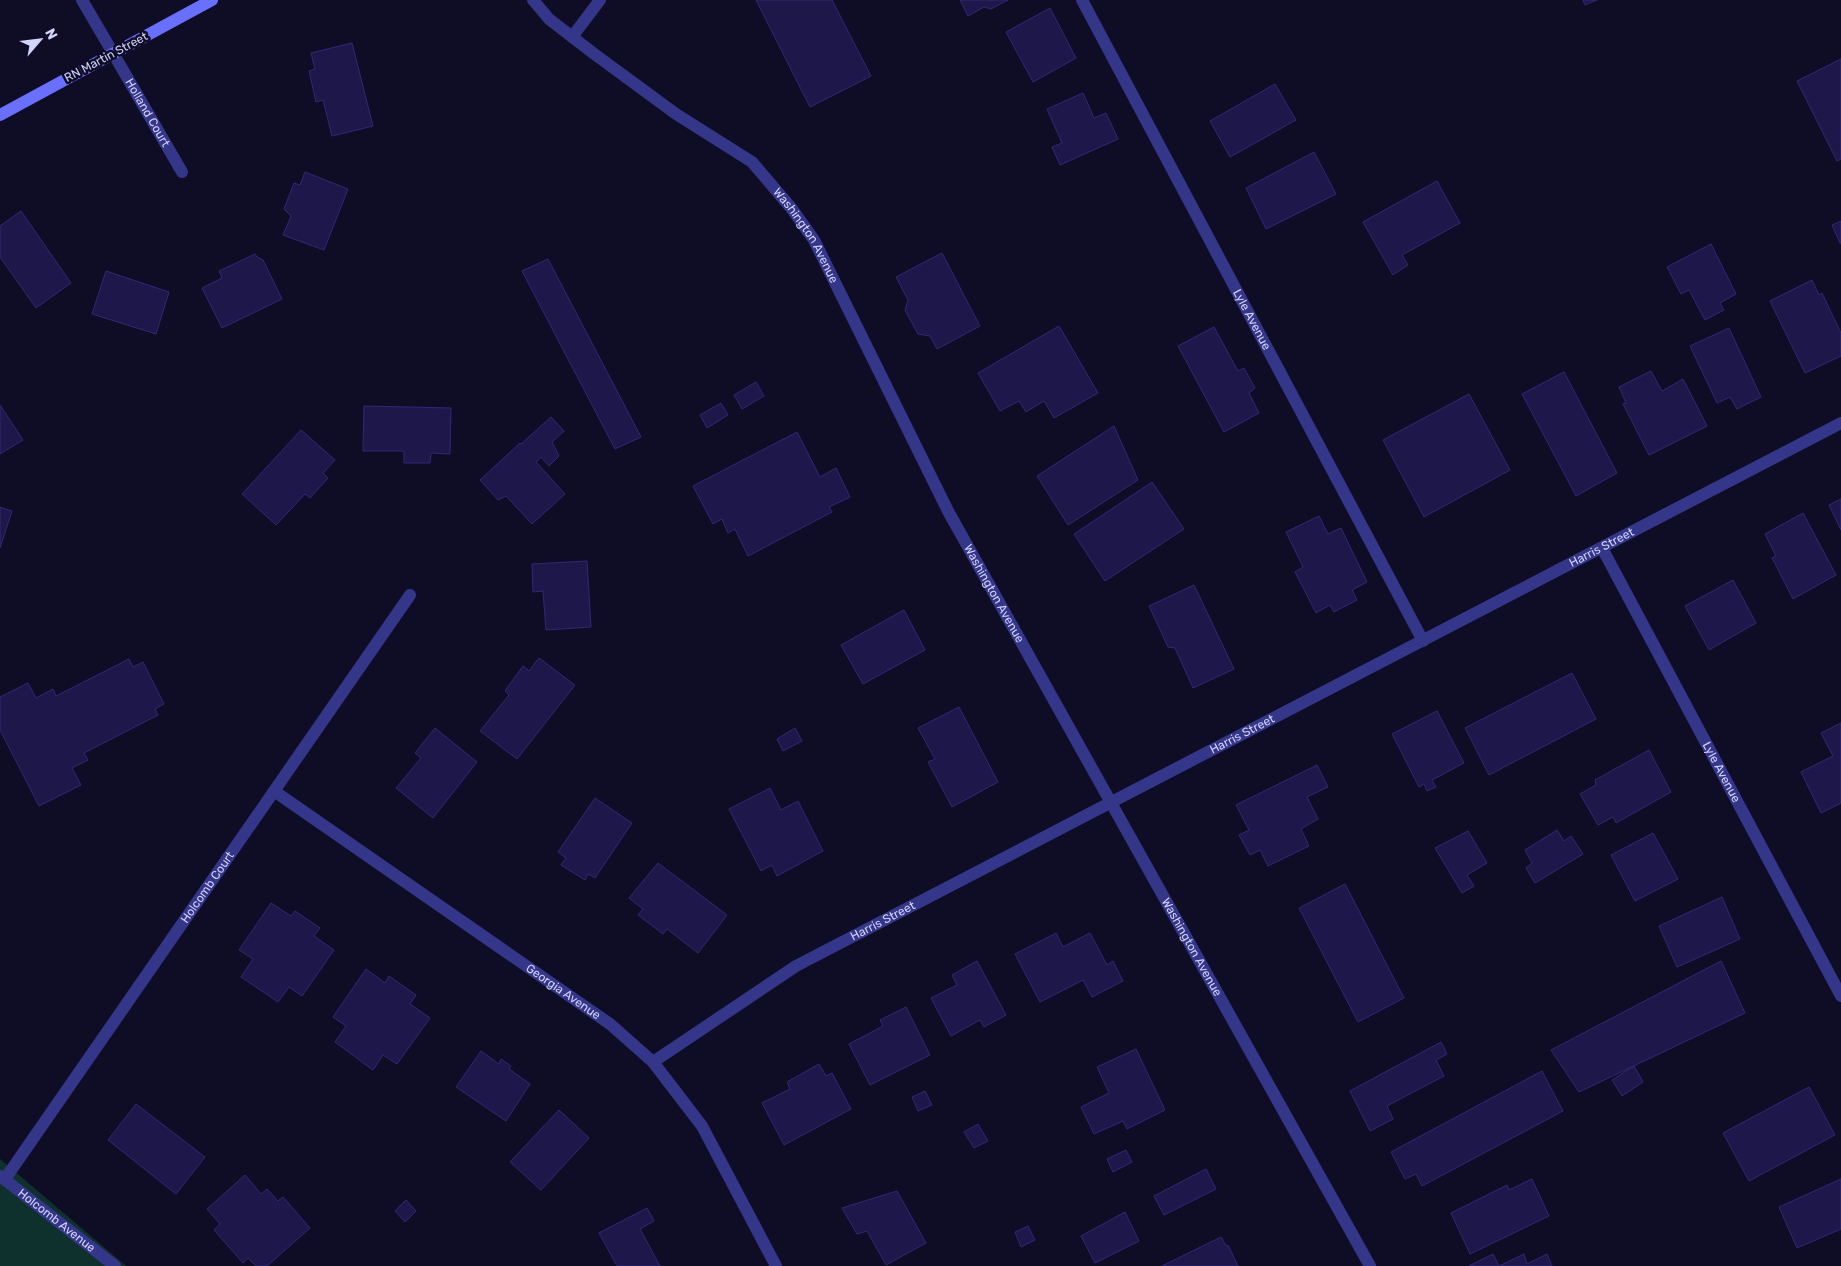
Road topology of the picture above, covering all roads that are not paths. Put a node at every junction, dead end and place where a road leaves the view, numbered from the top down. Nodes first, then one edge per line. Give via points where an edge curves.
1 (82, 0) edge
2 (212, 0) edge
3 (534, 0) edge
4 (600, 0) edge
5 (1082, 0) edge
6 (572, 36) junction
7 (113, 54) junction
8 (0, 115) edge
9 (182, 172) dead end
10 (1841, 423) edge
11 (1602, 548) junction
12 (410, 595) dead end
13 (1422, 641) junction
14 (274, 791) junction
15 (1111, 802) junction
16 (1841, 996) edge
17 (653, 1062) junction
18 (2, 1178) edge
19 (115, 1266) edge
20 (776, 1266) edge
21 (1370, 1266) edge

1 - 7 street, Holland Court
2 - 7 street, RN Martin Street
3 - 6 street, Washington Avenue via 550,19
4 - 6 street
5 - 13 street, Lyle Avenue
6 - 15 street, Washington Avenue via 676,114 752,162 814,240 948,511
7 - 8 street, RN Martin Street
7 - 9 street, Holland Court
10 - 11 street, Harris Street
11 - 13 street, Harris Street
11 - 16 street, Lyle Avenue
12 - 14 street, Holcomb Court
13 - 15 street, Harris Street
14 - 17 street, Georgia Avenue via 610,1024
14 - 18 street, Holcomb Court
15 - 17 street, Harris Street via 796,966
15 - 21 street, Washington Avenue
17 - 20 street, Georgia Avenue via 702,1126
18 - 19 street, Holcomb Avenue

